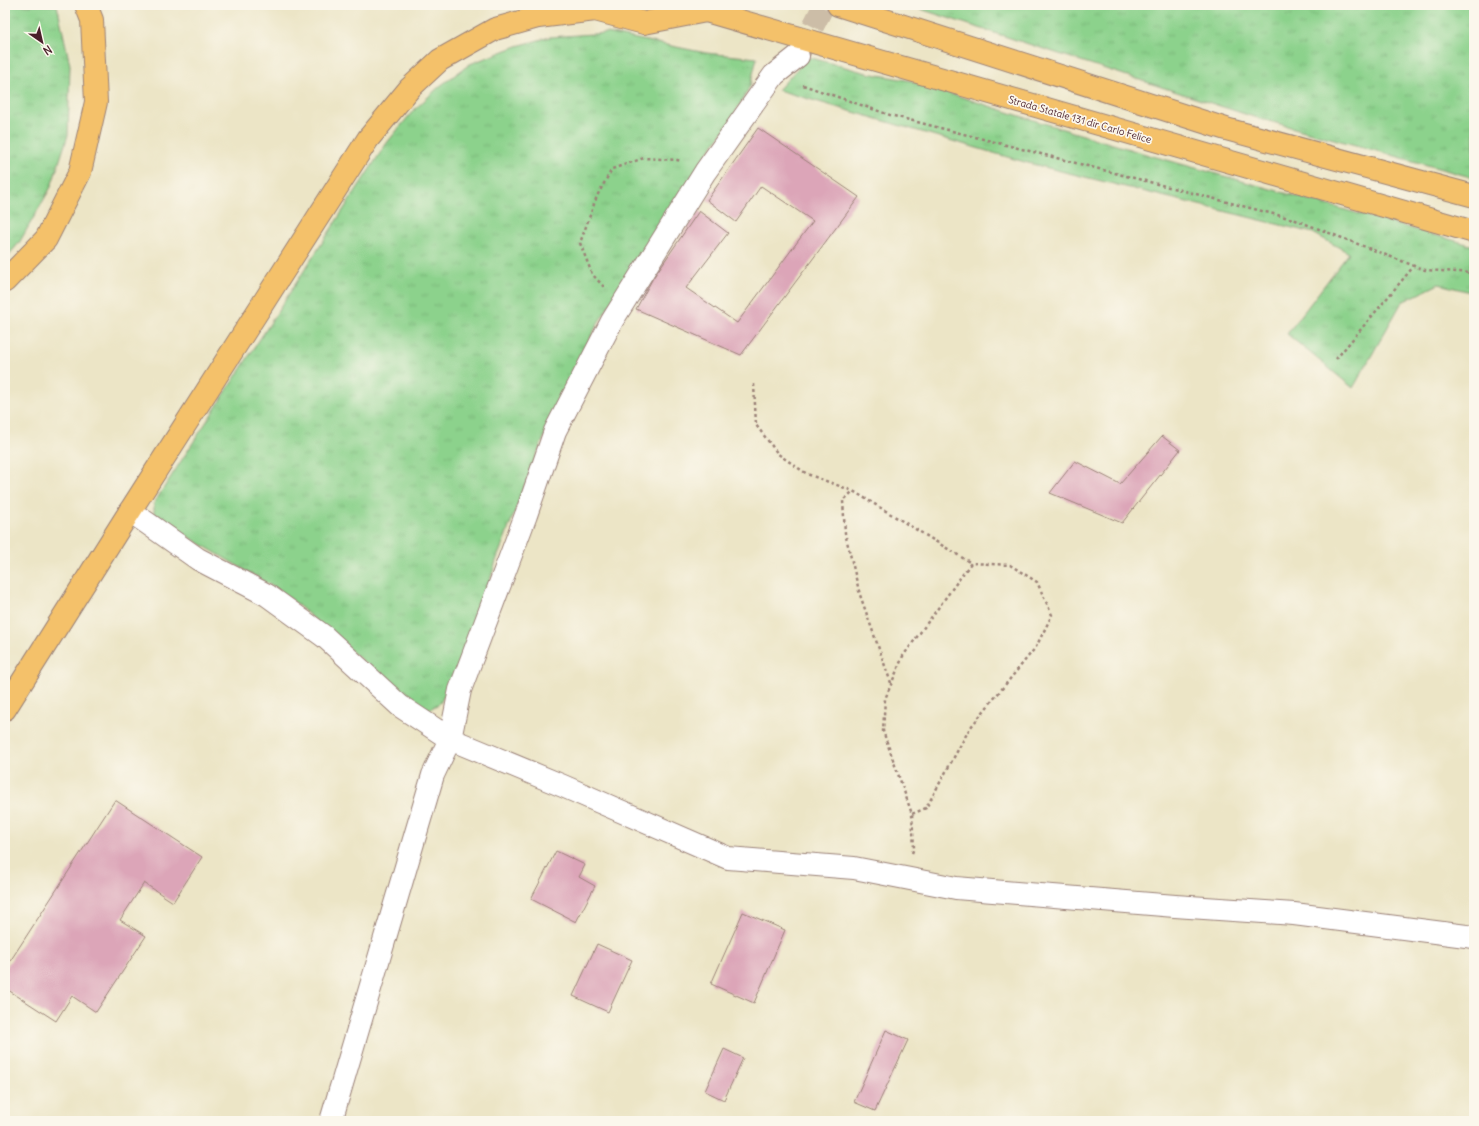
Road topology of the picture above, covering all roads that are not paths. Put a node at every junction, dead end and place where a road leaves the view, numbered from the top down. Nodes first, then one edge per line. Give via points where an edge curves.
1 (86, 5) edge
2 (838, 5) edge
3 (696, 8) edge
4 (798, 56) tunnel mouth
5 (1474, 196) edge
6 (1474, 232) edge
7 (5, 281) edge
8 (130, 511) junction
9 (5, 709) edge
10 (450, 739) junction
11 (1474, 937) edge
12 (331, 1121) edge

1 - 7 highway via 92,20 96,102 80,172 46,239
2 - 5 highway via 1226,129
3 - 6 highway, Strada Statale 131 dir Carlo Felice
3 - 8 highway via 644,23 595,10 538,17 495,29 440,60 410,88 368,140
4 - 10 street via 774,76 705,172 612,321 555,431 460,690
8 - 9 highway
8 - 10 street via 198,559 267,595 325,637 400,706
10 - 11 street via 728,858 854,868 956,888 1294,914
10 - 12 street via 433,775

